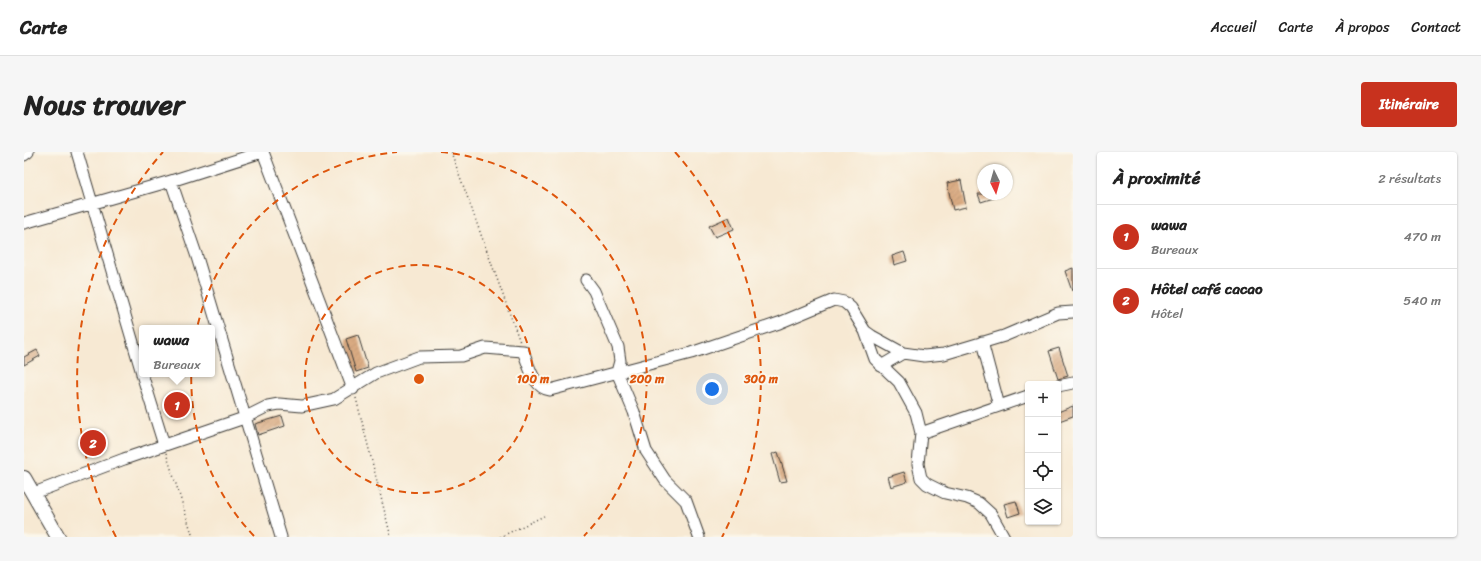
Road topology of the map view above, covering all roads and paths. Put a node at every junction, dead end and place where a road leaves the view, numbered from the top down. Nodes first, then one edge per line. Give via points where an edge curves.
1 (28, 152) edge
2 (77, 152) edge
3 (263, 152) edge
4 (451, 152) edge
5 (24, 155) edge
6 (171, 181) junction
7 (92, 204) junction
8 (24, 223) edge
9 (586, 280) dead end
10 (1073, 312) edge
11 (865, 331) junction
12 (982, 342) junction
13 (524, 351) junction
14 (903, 353) junction
15 (139, 363) edge
16 (881, 366) junction
17 (617, 372) junction
18 (143, 377) edge
19 (1073, 383) edge
20 (1061, 385) edge
21 (353, 389) junction
22 (1025, 397) edge
23 (999, 406) junction
24 (244, 418) junction
25 (921, 433) junction
26 (164, 445) junction
27 (24, 478) edge
28 (34, 493) junction
29 (544, 516) dead end
30 (58, 537) edge
31 (193, 537) edge
32 (281, 537) edge
33 (391, 537) edge
34 (500, 537) edge
35 (699, 537) edge
36 (1004, 537) edge

1 - 5 street
2 - 7 street
3 - 6 street
3 - 21 street
4 - 13 path
6 - 7 street
6 - 24 street via 197,257
7 - 8 street
7 - 15 street
9 - 17 street via 594,291 618,347 620,361
10 - 12 street via 1048,316 1004,336
11 - 14 street
11 - 16 street via 871,351
11 - 17 street via 851,308 844,302 834,300 779,323 691,353
12 - 14 street via 932,356
12 - 23 street
13 - 17 street via 534,378 544,389 556,389
13 - 21 street via 485,348 461,356 419,357 376,373
14 - 16 street
16 - 25 street via 904,390 916,413
17 - 35 street via 634,412 646,451 665,480 686,501
18 - 26 street
19 - 20 street
21 - 24 street via 324,402 302,406 268,406
21 - 33 path
22 - 23 street
23 - 25 street
24 - 26 street
24 - 32 street
25 - 36 street via 918,464 924,481 945,493 979,503 991,514
26 - 28 street
26 - 31 path
27 - 28 main road
28 - 30 main road
29 - 34 path

